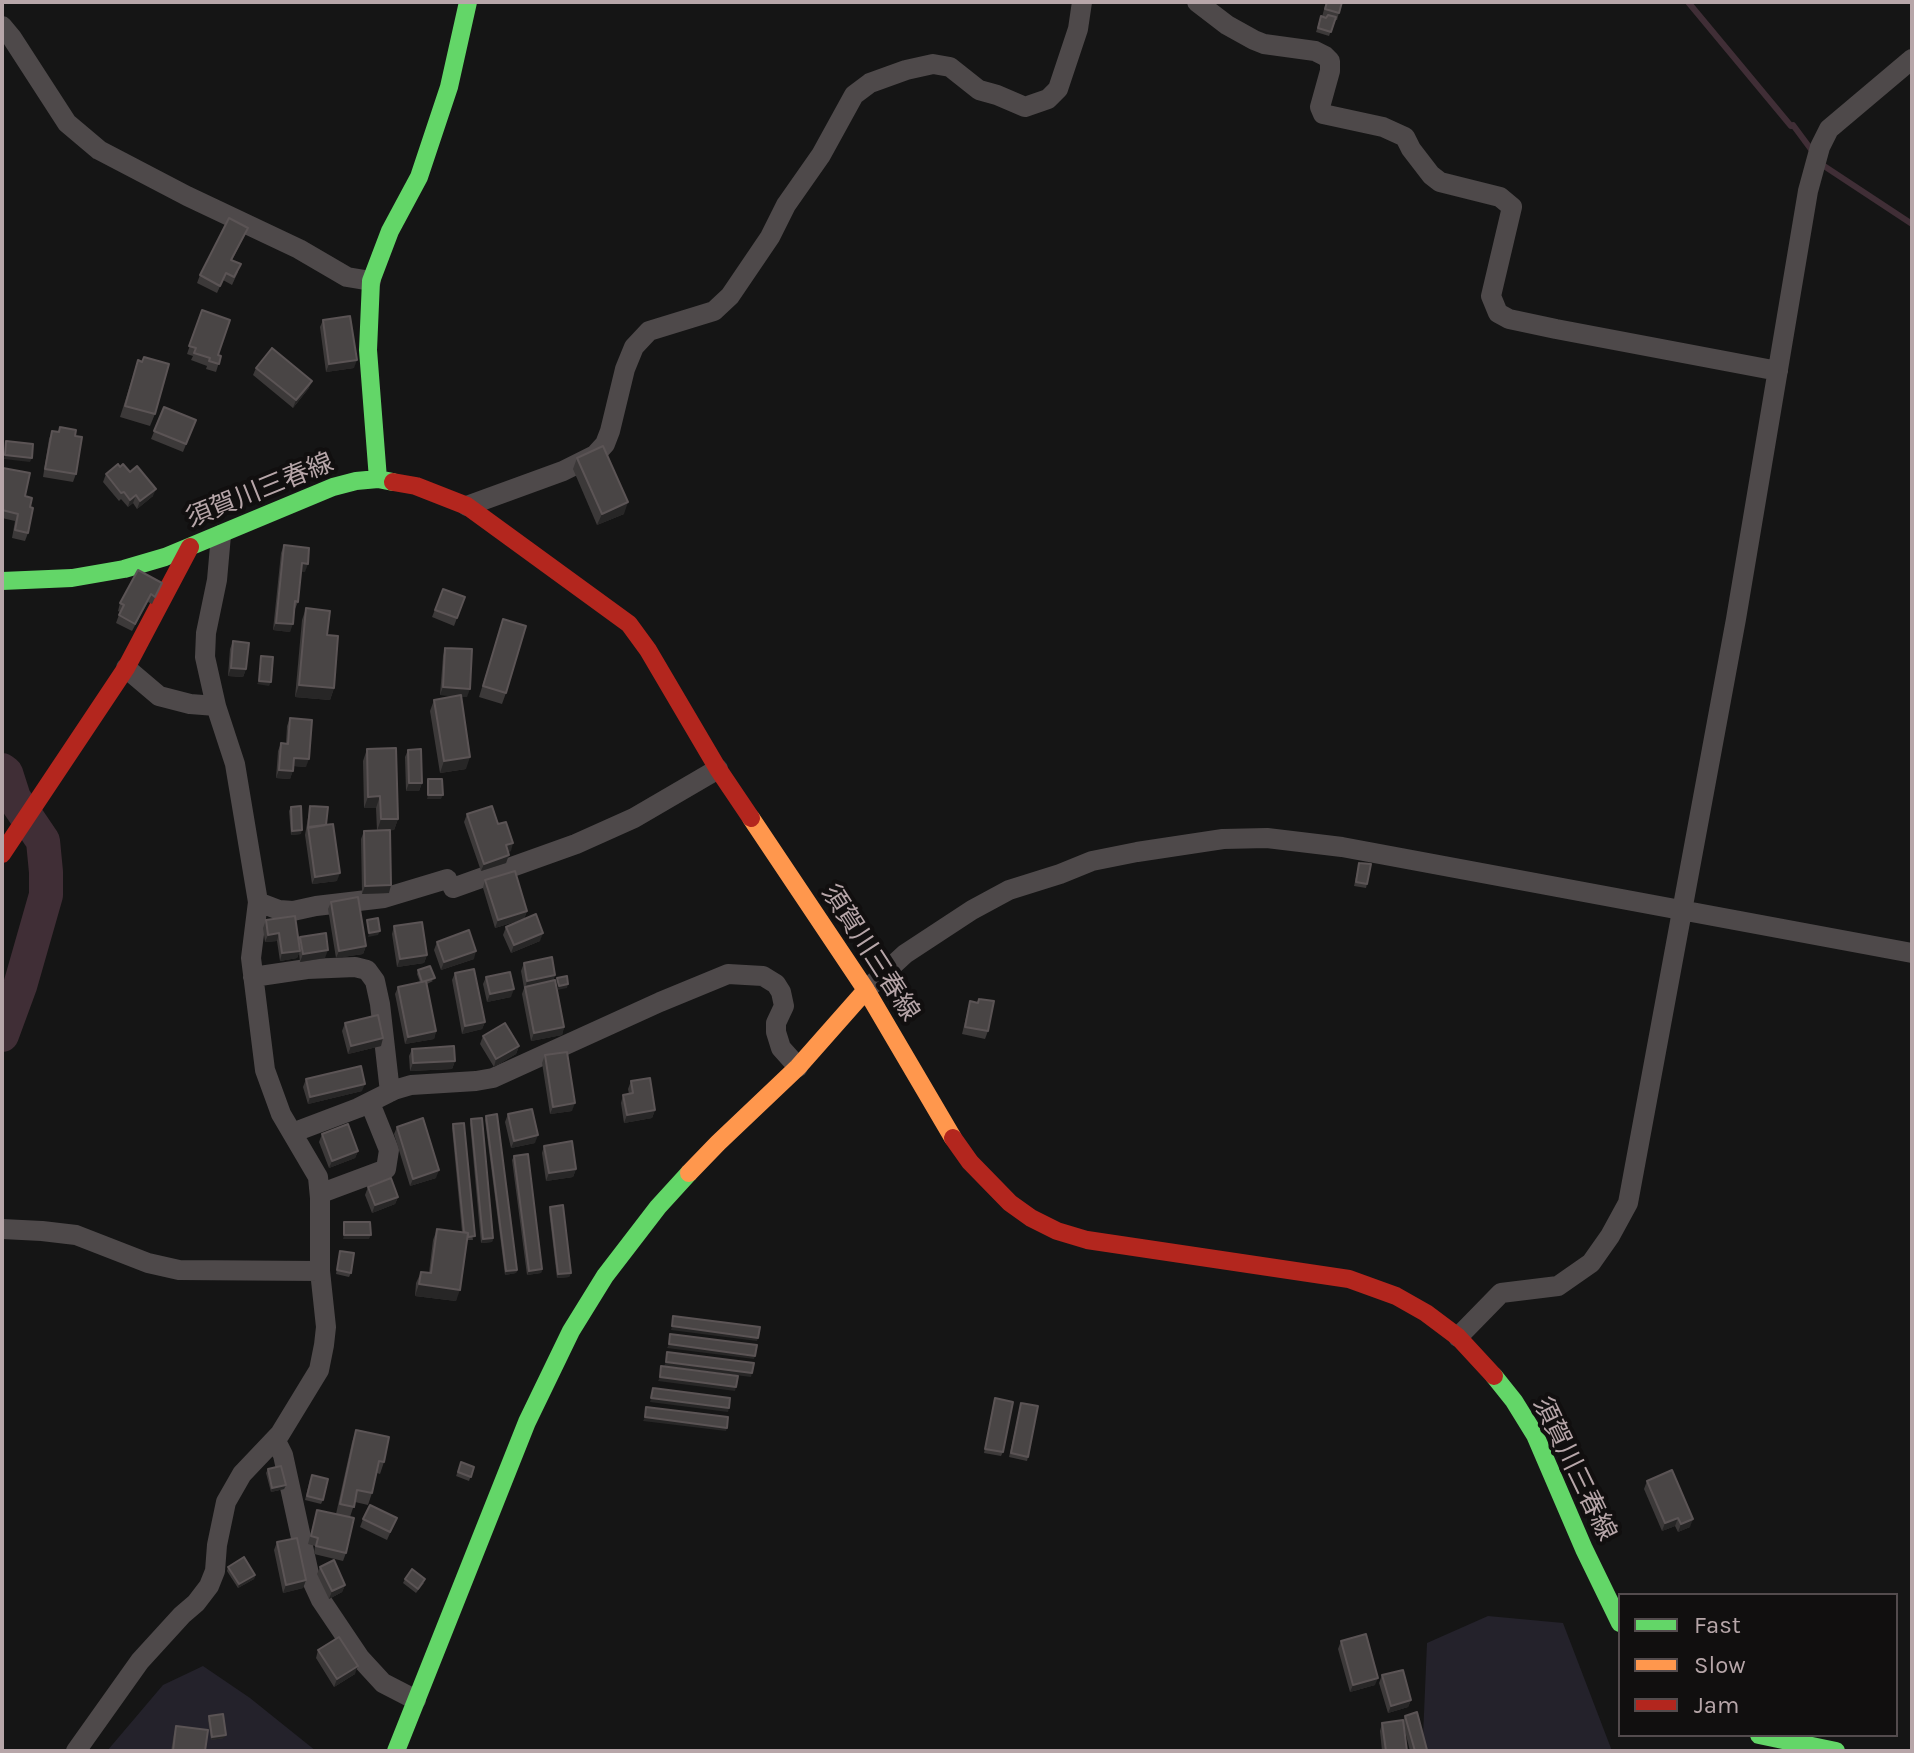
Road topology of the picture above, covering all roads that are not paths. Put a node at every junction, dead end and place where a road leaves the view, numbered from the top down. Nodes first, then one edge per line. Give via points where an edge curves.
1 (468, 2) edge
2 (1082, 2) edge
3 (1197, 2) edge
4 (2, 26) edge
5 (1912, 59) edge
6 (371, 281) junction
7 (1778, 371) junction
8 (378, 479) junction
9 (467, 506) junction
10 (221, 535) junction
11 (190, 547) junction
12 (2, 581) edge
13 (126, 668) junction
14 (216, 706) junction
15 (718, 769) junction
16 (2, 854) edge
17 (258, 902) junction
18 (1682, 909) junction
19 (1912, 953) edge
20 (253, 977) junction
21 (866, 990) junction
22 (798, 1067) junction
23 (390, 1092) junction
24 (370, 1103) junction
25 (292, 1133) junction
26 (320, 1191) junction
27 (2, 1229) edge
28 (320, 1271) junction
29 (1458, 1337) junction
30 (275, 1439) junction
31 (1618, 1619) edge
32 (416, 1700) junction
33 (1766, 1737) edge
34 (1803, 1748) edge
35 (76, 1751) edge
36 (396, 1751) edge
37 (1836, 1751) edge

1 - 6 main road via 449,87 419,177
2 - 9 street via 1058,89 1048,99 1025,107 979,90 950,67 933,64 870,83 854,95 730,296 714,311 649,331 634,347 610,431 595,455
3 - 7 street via 1254,40 1325,56 1330,71 1320,107 1323,114 1405,137 1440,182 1500,197 1512,207 1491,296 1498,313
4 - 6 street via 67,123 99,150 347,277
5 - 7 street via 1829,129 1820,147
6 - 8 main road via 368,350
7 - 18 street
8 - 9 main road, 須賀川三春線 via 416,486
8 - 10 main road, 須賀川三春線 via 333,487
9 - 15 main road, 須賀川三春線 via 629,624
10 - 11 main road, 須賀川三春線
10 - 14 street via 205,657
11 - 12 main road, 須賀川三春線 via 124,569
11 - 13 main road
13 - 14 street via 159,696
13 - 16 main road
14 - 17 street via 235,764
15 - 17 street via 634,818 576,844 450,884 293,911
15 - 21 main road, 須賀川三春線
17 - 20 street
18 - 19 street
18 - 21 street via 1342,847 1223,839 1092,861 1009,890 905,954
18 - 29 street via 1628,1203 1591,1263 1558,1286 1501,1293
20 - 23 street via 307,969 367,970 380,1004
20 - 25 street via 265,1070
21 - 22 main road
21 - 29 main road, 須賀川三春線 via 970,1162 1031,1218 1087,1240 1349,1279 1396,1296
22 - 23 street via 781,1048 776,1032 784,1006 776,984 763,976 728,974 493,1078 411,1085
22 - 32 main road via 658,1207 571,1331 527,1422
23 - 24 street
24 - 25 street
24 - 26 street via 389,1150 386,1169
25 - 26 street via 318,1177
26 - 28 street
27 - 28 street via 76,1235 179,1270
28 - 30 street via 326,1327 319,1370
29 - 31 main road, 須賀川三春線 via 1514,1401 1535,1435
30 - 32 street via 309,1574 321,1600 383,1683
30 - 35 street via 242,1474 226,1502 215,1571 203,1594 140,1661
32 - 36 main road
33 - 34 main road
34 - 37 main road

